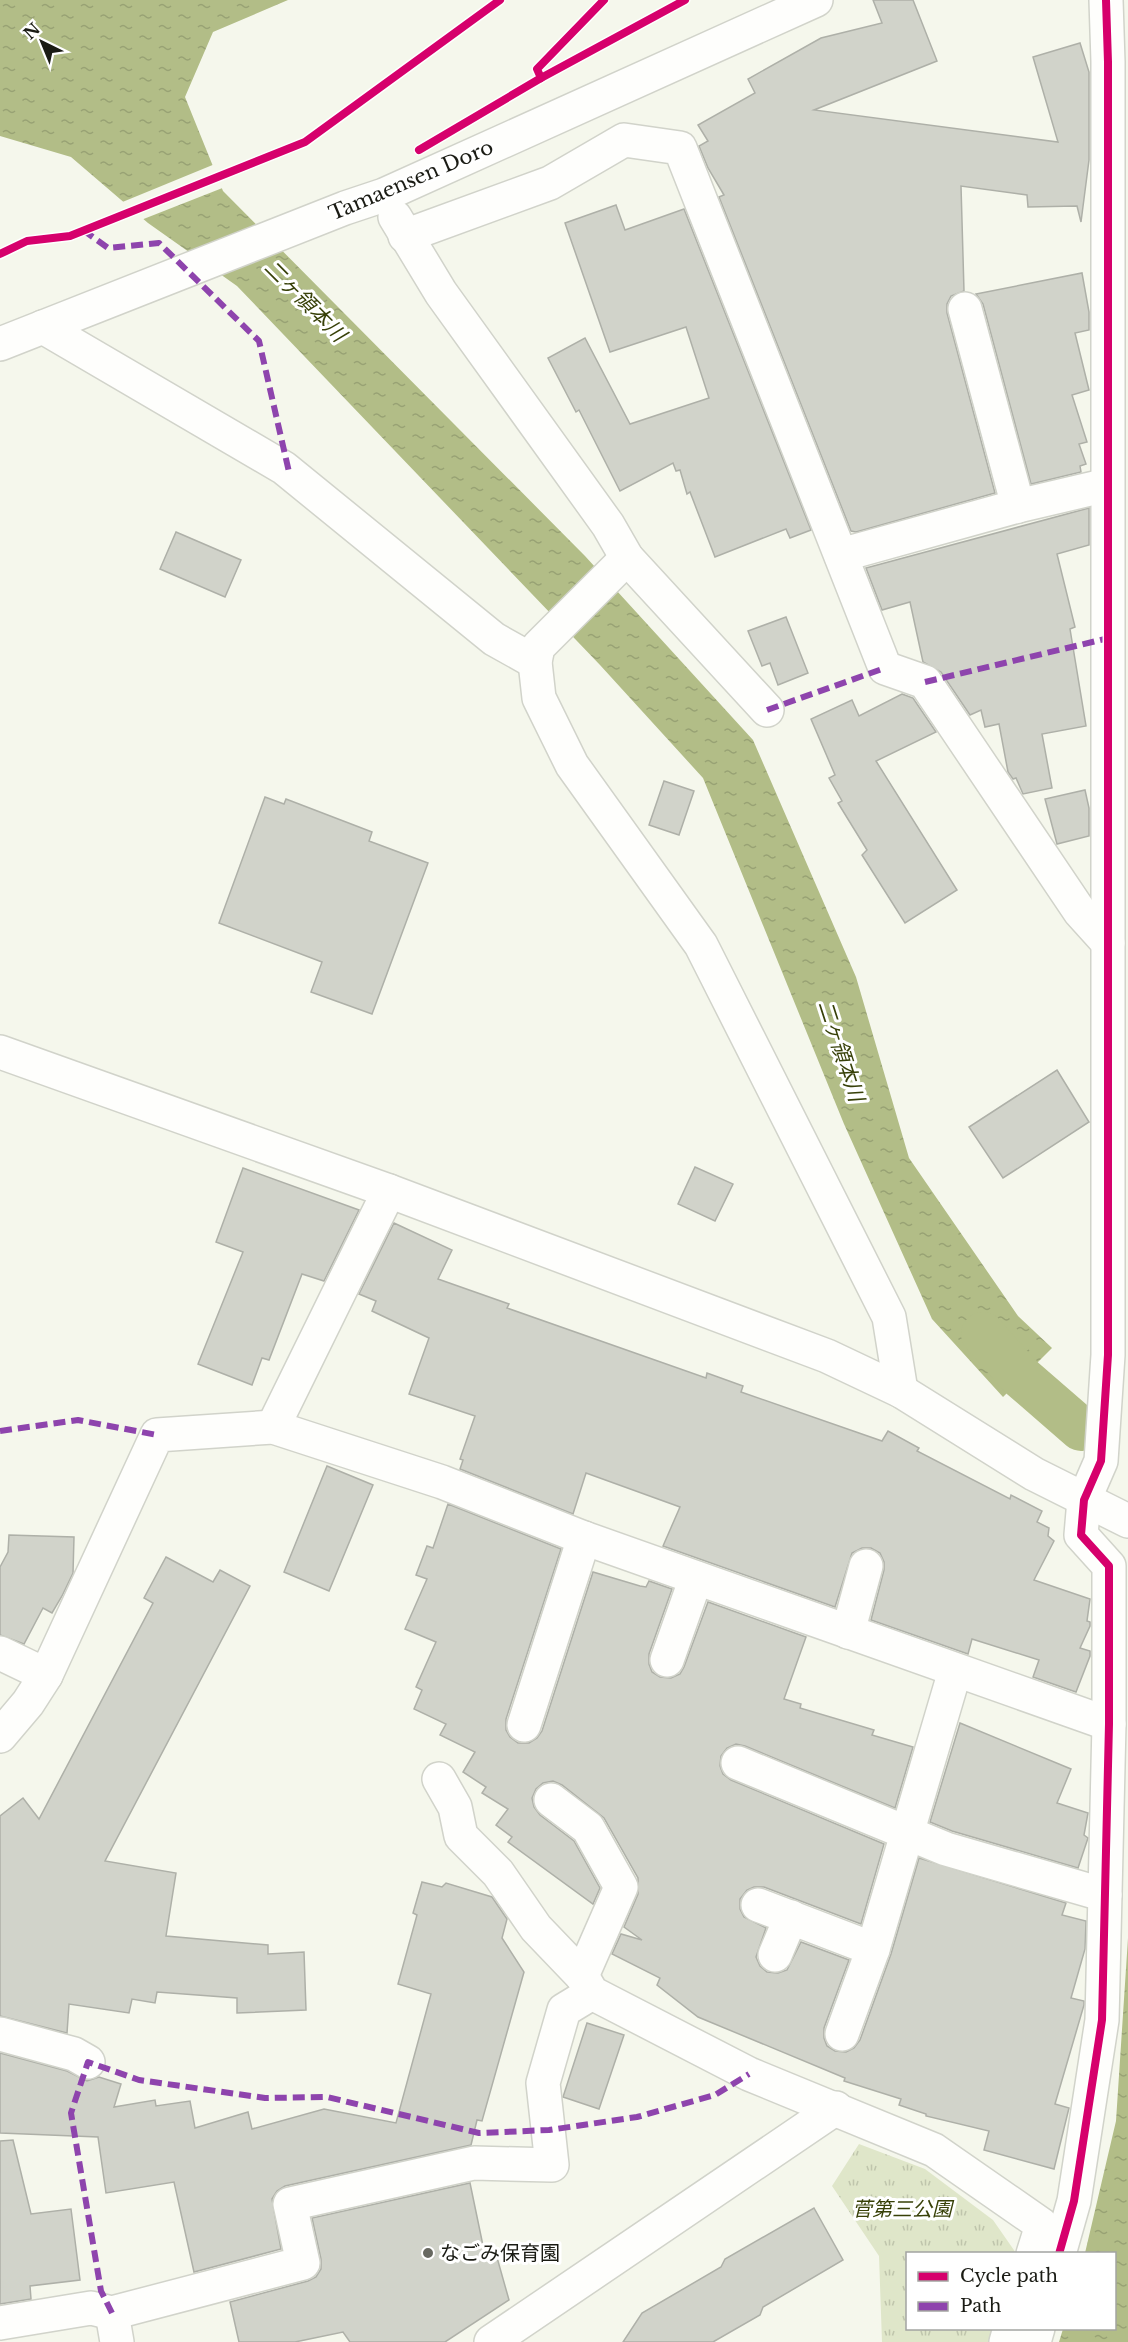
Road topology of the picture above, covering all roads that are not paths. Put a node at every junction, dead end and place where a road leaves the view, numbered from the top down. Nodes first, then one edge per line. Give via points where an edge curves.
1 (816, 0) edge
2 (1106, 0) edge
3 (384, 195) junction
4 (405, 236) junction
5 (965, 309) dead end
6 (44, 327) junction
7 (0, 344) edge
8 (1107, 485) junction
9 (1018, 506) junction
10 (841, 555) junction
11 (627, 558) junction
12 (536, 655) junction
13 (767, 710) dead end
14 (1108, 943) junction
15 (0, 1052) edge
16 (389, 1191) junction
17 (901, 1391) junction
18 (273, 1427) junction
19 (1084, 1500) junction
20 (1124, 1519) edge
21 (584, 1538) junction
22 (866, 1566) dead end
23 (696, 1578) junction
24 (848, 1632) junction
25 (0, 1653) edge
26 (668, 1660) dead end
27 (955, 1671) junction
28 (46, 1675) junction
29 (1109, 1724) junction
30 (524, 1725) dead end
31 (0, 1736) edge
32 (738, 1763) dead end
33 (440, 1779) dead end
34 (551, 1800) dead end
35 (909, 1833) junction
36 (1105, 1895) junction
37 (758, 1905) dead end
38 (791, 1917) junction
39 (873, 1949) junction
40 (775, 1955) dead end
41 (587, 1984) junction
42 (0, 2034) edge
43 (842, 2034) dead end
44 (88, 2062) dead end
45 (836, 2109) junction
46 (1033, 2252) edge
47 (1059, 2252) edge
48 (0, 2323) edge
49 (115, 2328) edge
50 (491, 2342) edge

1 - 3 street, Tamaensen Doro
2 - 8 street
3 - 4 street
3 - 6 street, Tamaensen Doro
4 - 10 street via 550,183 624,140 680,148
4 - 11 street via 441,293 608,525
5 - 9 street
6 - 7 street, Tamaensen Doro
6 - 12 street via 284,468 494,639
8 - 9 street
8 - 14 street
9 - 10 street
10 - 14 street via 885,668 925,682 1080,912
11 - 12 street
11 - 13 street
12 - 17 street via 539,698 572,765 701,945 889,1317
14 - 19 street via 1108,1356 1101,1461
15 - 16 street
16 - 17 street via 827,1356
16 - 18 street
17 - 19 street via 1034,1474
18 - 21 street via 442,1482
18 - 28 street via 157,1435
19 - 20 street
19 - 29 street via 1081,1535 1109,1566
21 - 23 street
21 - 30 street
22 - 24 street
23 - 24 street
23 - 26 street
24 - 27 street
25 - 28 street
27 - 29 street
27 - 35 street
28 - 31 street
29 - 36 street
32 - 35 street
33 - 41 street via 455,1807 461,1836 498,1873 536,1928
34 - 41 street via 588,1828 621,1887
35 - 36 street via 946,1849
35 - 39 street
36 - 47 street via 1102,2020 1074,2201
37 - 38 street
38 - 39 street
38 - 40 street
39 - 43 street
41 - 45 street via 749,2074
41 - 49 street via 564,2010 543,2083 552,2165 474,2163 290,2204 303,2263
42 - 44 street via 74,2054
45 - 46 street via 934,2150 1042,2225
45 - 50 street
48 - 49 street via 91,2308

